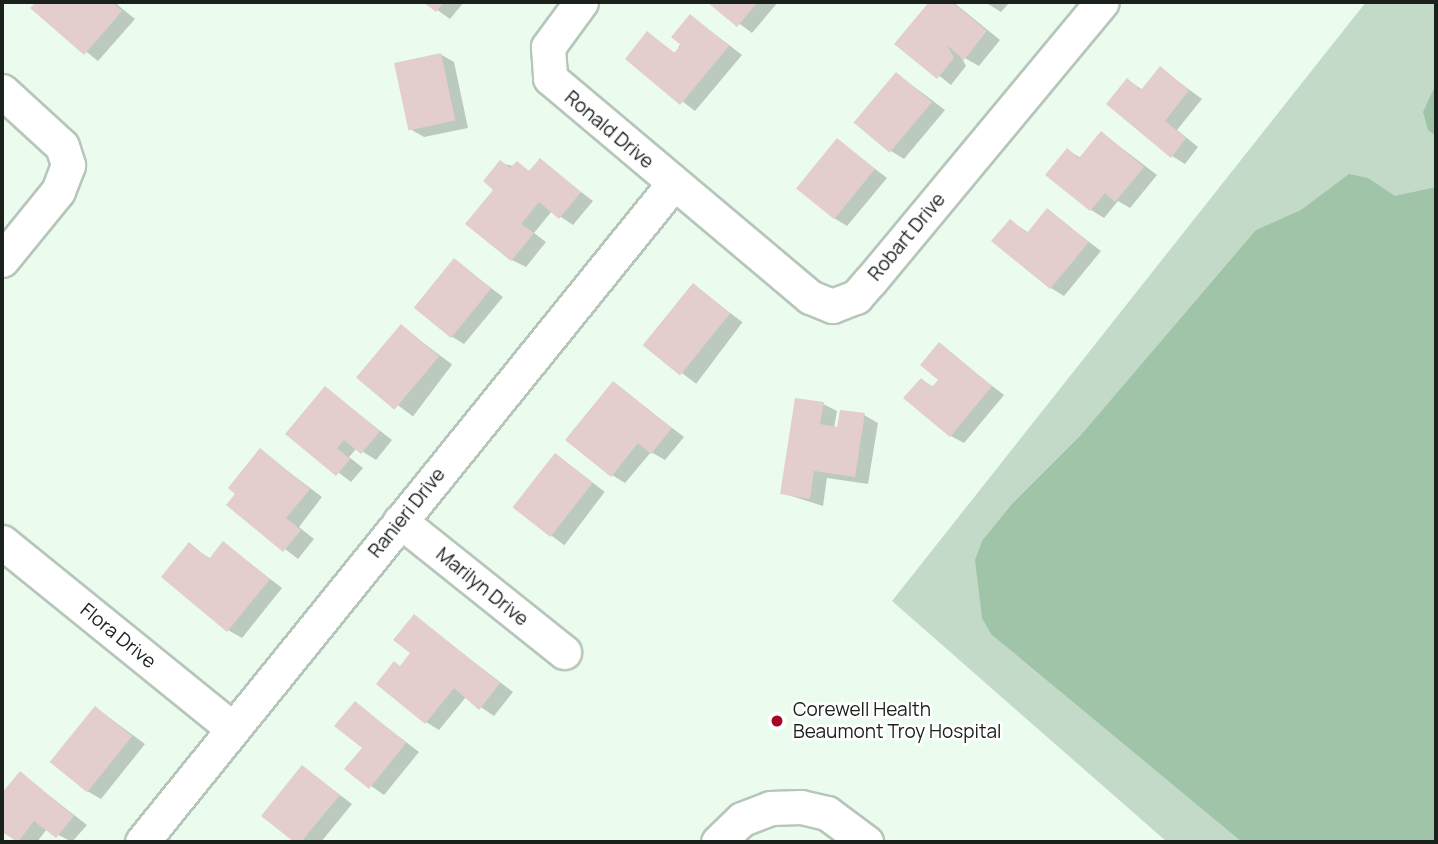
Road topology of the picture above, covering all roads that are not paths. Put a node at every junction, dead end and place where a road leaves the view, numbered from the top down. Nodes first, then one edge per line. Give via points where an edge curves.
1 (582, 2) edge
2 (1102, 2) edge
3 (2, 91) edge
4 (673, 184) junction
5 (2, 260) edge
6 (401, 521) junction
7 (2, 542) edge
8 (564, 652) dead end
9 (233, 729) junction
10 (142, 842) edge
11 (718, 842) edge
12 (866, 842) edge

1 - 4 street, Ronald Drive via 548,47 550,78
2 - 4 street, Robart Drive via 872,280 844,303 810,298
3 - 5 street via 62,146 68,165 58,191
4 - 6 street, Ranieri Drive
6 - 8 street, Marilyn Drive
6 - 9 street, Ranieri Drive
7 - 9 street, Flora Drive
9 - 10 street, Ranieri Drive
11 - 12 street via 742,819 771,808 801,807 827,813

